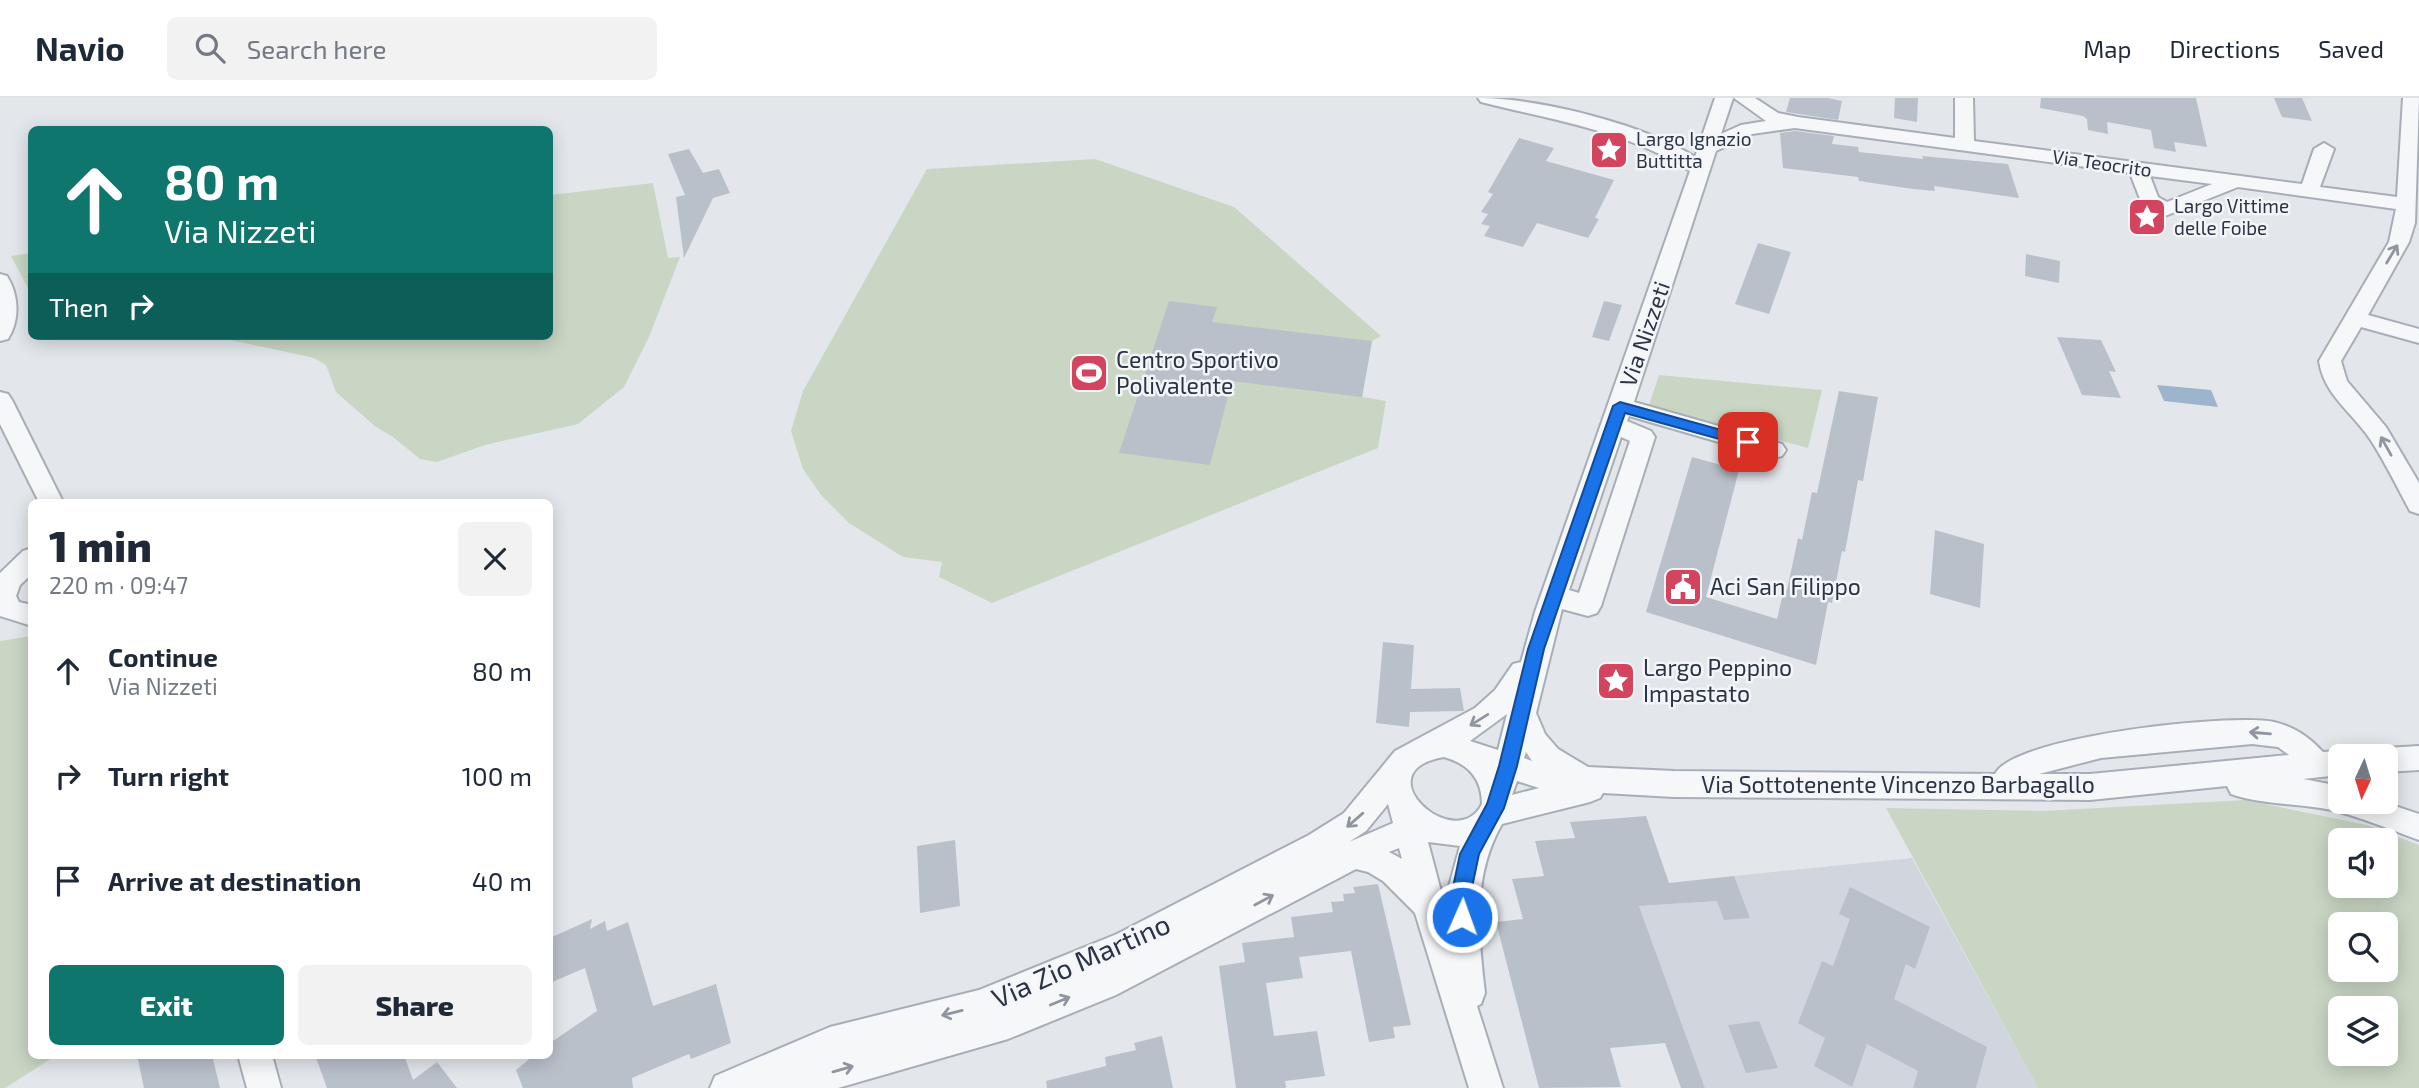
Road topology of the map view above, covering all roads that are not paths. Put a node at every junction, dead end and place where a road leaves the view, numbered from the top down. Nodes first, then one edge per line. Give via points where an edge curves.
1 (1487, 98) edge
2 (1743, 98) edge
3 (1964, 98) edge
4 (2412, 98) edge
5 (1774, 121) junction
6 (1706, 133) edge
7 (1641, 139) junction
8 (1965, 144) junction
9 (2324, 149) dead end
10 (2138, 168) junction
11 (2236, 181) junction
12 (2309, 191) junction
13 (2406, 204) junction
14 (0, 281) edge
15 (2354, 318) junction
16 (2, 322) edge
17 (2419, 336) edge
18 (0, 400) edge
19 (1617, 416) junction
20 (1774, 450) dead end
21 (50, 499) edge
22 (2419, 505) edge
23 (28, 560) edge
24 (3, 590) edge
25 (1554, 596) junction
26 (28, 617) edge
27 (28, 620) edge
28 (0, 630) edge
29 (1536, 649) junction
30 (1521, 712) junction
31 (2126, 743) junction
32 (1426, 748) junction
33 (1470, 753) junction
34 (2419, 758) edge
35 (2398, 759) edge
36 (2328, 764) edge
37 (1508, 766) junction
38 (1399, 769) junction
39 (1585, 778) junction
40 (2157, 781) junction
41 (1630, 783) junction
42 (2004, 787) junction
43 (2328, 797) edge
44 (1491, 810) junction
45 (2381, 814) edge
46 (1414, 822) junction
47 (2419, 827) edge
48 (1353, 855) junction
49 (1429, 907) junction
50 (1476, 1054) junction
51 (256, 1059) edge
52 (264, 1088) edge
53 (727, 1088) edge
54 (778, 1088) edge
55 (1486, 1088) edge

1 - 7 street
2 - 5 street
3 - 8 street
4 - 13 street
5 - 6 street
5 - 6 street via 1736,120
5 - 8 street, Via Teocrito
6 - 7 street
6 - 7 street via 1672,150
6 - 19 street, Via Nizzeti
8 - 10 street, Via Teocrito
9 - 12 street
10 - 11 street, Via Teocrito
10 - 11 street via 2149,201 2165,211
11 - 12 street, Via Teocrito
12 - 13 street, Via Teocrito
15 -> 13 street via 2399,243
14 - 16 street via 8,305
15 - 17 street
22 -> 15 street via 2376,430 2330,372 2330,361
18 - 21 street
19 - 20 street
19 - 25 street, Via Nizzeti
19 - 25 street via 1643,437 1588,606
23 - 24 street
24 - 26 street via 10,610
25 - 29 street, Via Nizzeti
27 - 28 street
29 - 30 street
29 -> 32 street, Via Nizzeti via 1508,697 1493,711
30 - 37 street
30 - 39 street via 1539,751 1561,769
36 -> 31 street via 2287,737 2258,731
31 - 40 street
31 - 42 street via 2072,751 2021,767 2009,775
32 - 33 street via 1444,745
32 - 38 street via 1410,756
33 - 37 street
33 - 44 street via 1495,780
34 - 35 street
36 - 40 street, Via Sottotenente Vincenzo Barbagallo
37 - 39 street via 1543,777
37 - 44 street
38 - 46 street via 1396,790
38 -> 53 street, Via Zio Martino via 1355,822 1320,845 1128,945 979,1006 830,1044
39 - 41 street
40 - 42 street, Via Sottotenente Vincenzo Barbagallo
40 - 43 street
41 - 42 street, Via Sottotenente Vincenzo Barbagallo
41 - 44 street
44 - 46 street via 1462,832 1443,832
44 - 50 street via 1469,854 1462,892
45 - 47 street
46 - 48 street, Via Zio Martino
46 - 49 street
48 - 49 street via 1387,864
54 -> 48 street, Via Zio Martino via 1008,1023 1104,984
49 - 50 street
50 - 55 street
51 - 52 street

